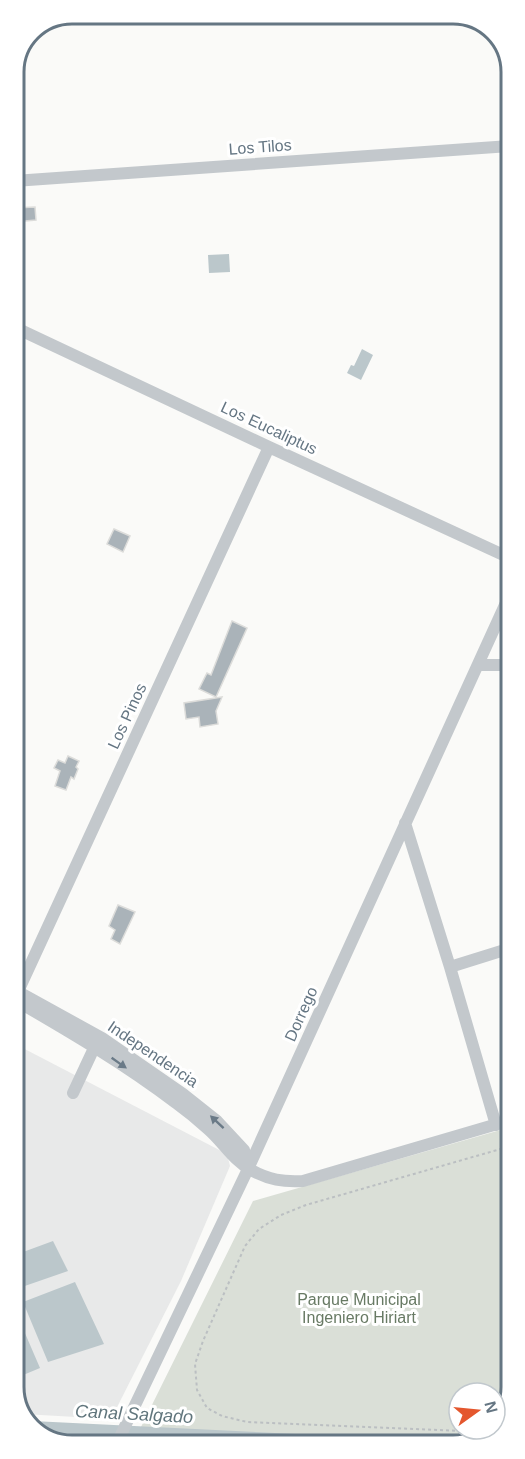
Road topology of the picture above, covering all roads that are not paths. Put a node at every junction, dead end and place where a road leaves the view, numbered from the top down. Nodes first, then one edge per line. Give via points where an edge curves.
1 (501, 147) edge
2 (24, 181) edge
3 (24, 332) edge
4 (269, 447) junction
5 (501, 554) edge
6 (501, 614) edge
7 (478, 665) junction
8 (501, 665) edge
9 (405, 823) junction
10 (501, 951) edge
11 (450, 967) junction
12 (24, 978) edge
13 (24, 1000) edge
14 (98, 1042) junction
15 (73, 1094) dead end
16 (501, 1123) edge
17 (496, 1125) junction
18 (248, 1169) junction
19 (120, 1435) edge

1 - 2 street, Los Tilos
3 - 4 street, Los Eucaliptus
4 - 5 street, Los Eucaliptus
4 - 12 street, Los Pinos
6 - 7 street, Dorrego
7 - 8 street
7 - 9 street, Dorrego
9 - 11 street
9 - 18 street, Dorrego
10 - 11 street
11 - 17 street
13 - 14 street, Independencia
14 - 15 street
14 - 18 street, Independencia via 183,1094 217,1121 244,1150
16 - 17 street
17 - 18 street via 303,1180 284,1182
18 - 19 street, Dorrego

